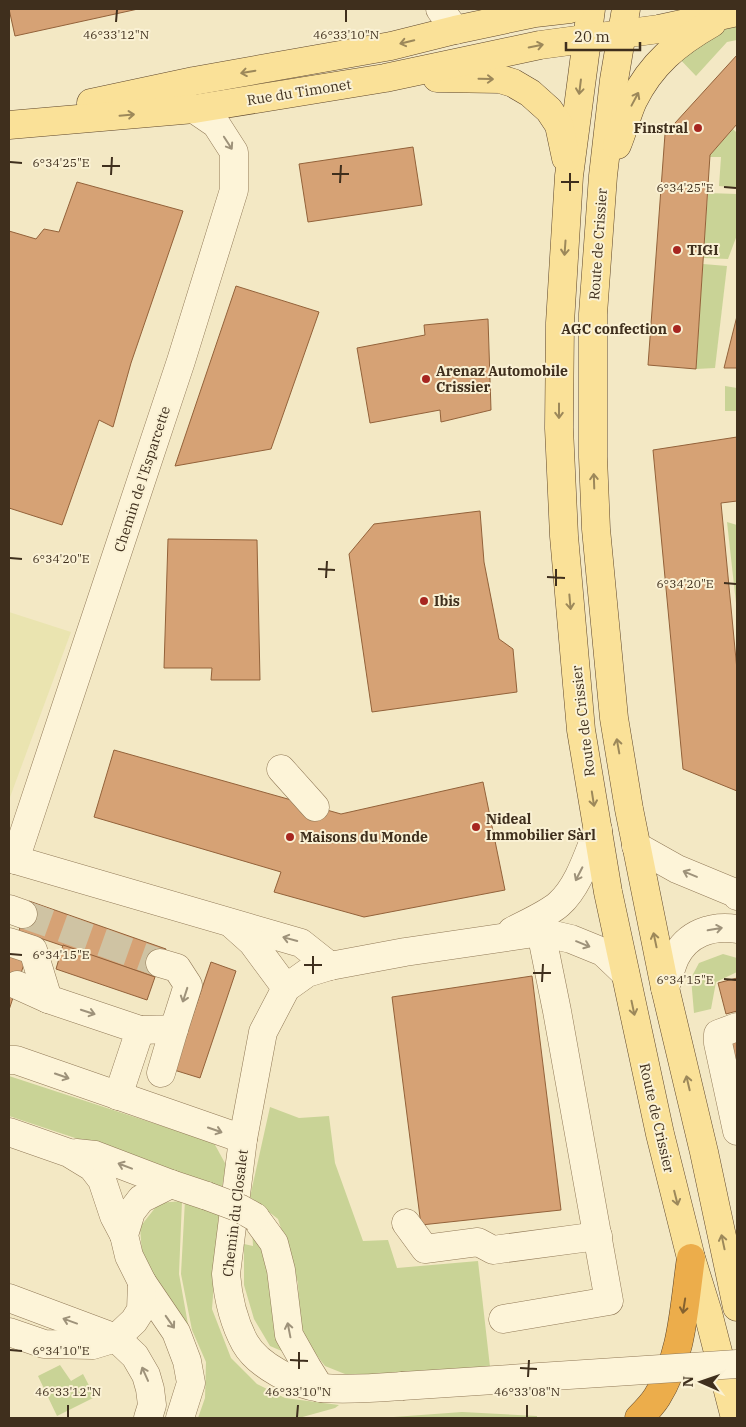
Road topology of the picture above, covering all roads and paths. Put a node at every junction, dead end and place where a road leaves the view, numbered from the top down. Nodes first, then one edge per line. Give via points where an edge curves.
1 (492, 9) edge
2 (570, 9) edge
3 (591, 9) edge
4 (732, 13) edge
5 (447, 19) edge
6 (624, 22) edge
7 (586, 38) junction
8 (385, 78) junction
9 (194, 109) junction
10 (9, 120) edge
11 (9, 125) edge
12 (569, 176) junction
13 (603, 176) junction
14 (281, 770) dead end
15 (315, 807) dead end
16 (598, 830) junction
17 (636, 846) junction
18 (12, 859) edge
19 (736, 891) edge
20 (230, 922) junction
21 (737, 929) edge
22 (541, 932) junction
23 (502, 937) junction
24 (9, 942) edge
25 (160, 962) tunnel mouth
26 (330, 966) junction
27 (625, 972) junction
28 (17, 986) dead end
29 (286, 988) junction
30 (665, 988) junction
31 (48, 999) junction
32 (737, 1027) edge
33 (174, 1029) junction
34 (140, 1030) junction
35 (9, 1060) edge
36 (161, 1074) dead end
37 (118, 1096) junction
38 (737, 1131) edge
39 (9, 1132) edge
40 (244, 1139) junction
41 (70, 1153) junction
42 (171, 1184) junction
43 (406, 1223) dead end
44 (124, 1235) junction
45 (598, 1236) junction
46 (691, 1258) junction
47 (142, 1282) junction
48 (10, 1299) edge
49 (737, 1307) edge
50 (503, 1320) dead end
51 (9, 1332) edge
52 (116, 1338) junction
53 (737, 1364) edge
54 (320, 1388) junction
55 (148, 1418) edge
56 (180, 1418) edge
57 (639, 1418) edge
58 (734, 1418) edge

1 - 5 main road
2 - 5 main road
3 - 7 main road, Route de Crissier
4 - 6 main road, Rue du Timonet via 659,29
13 -> 4 main road via 633,102 649,74 667,54 698,31
5 -> 10 main road, Rue du Timonet via 391,46 194,81
6 - 7 main road, Rue du Timonet
6 - 13 main road, Route de Crissier
8 -> 7 main road, Rue du Timonet
7 -> 12 main road, Route de Crissier
8 - 9 main road, Rue du Timonet
8 -> 12 main road via 500,79 514,82 549,110 559,125
11 -> 9 main road, Rue du Timonet
9 -> 18 street, Chemin de l'Esparcette via 216,124 234,152 234,190 184,352
12 -> 16 main road, Route de Crissier via 560,323 564,536 581,730
17 -> 13 main road, Route de Crissier via 614,718 596,529 593,314
14 - 15 street
16 -> 23 street, Chemin du Closalet via 580,873 558,905
16 - 27 main road, Route de Crissier
19 -> 17 street via 677,869
30 -> 17 main road, Route de Crissier
18 - 20 street
26 -> 20 street via 301,943
20 - 29 street via 252,942
30 -> 21 street via 675,958 692,937 720,927
22 - 23 street, Chemin du Closalet
22 -> 27 street, Chemin du Closalet via 571,939 603,952
22 - 45 street
23 - 26 street, Chemin du Closalet
24 - 31 street via 33,950
25 -> 33 street via 177,968 188,986
26 - 29 street, Chemin du Closalet via 307,973
27 -> 46 main road, Route de Crissier
28 - 31 street
29 - 40 street, Chemin du Closalet via 263,1032
49 -> 30 main road, Route de Crissier
31 -> 34 street
32 - 38 street via 718,1034
33 - 34 street
33 - 36 street
34 - 37 street
35 -> 37 street
37 -> 40 street
39 - 41 street
40 - 54 street, Chemin du Closalet via 226,1274 232,1314 245,1344 259,1358 293,1381
42 -> 41 street via 95,1155
41 - 44 street via 92,1167 102,1180
42 - 44 street via 141,1198 131,1212
54 -> 42 street, bridge via 289,1335 281,1270 274,1243 255,1217 239,1208
43 - 45 street via 425,1249 478,1242 493,1250
44 - 47 street via 129,1256
45 - 50 street via 609,1301
46 -> 57 highway via 678,1348 656,1399
46 - 58 main road, Route de Crissier
47 - 52 street via 141,1310
47 -> 56 street via 176,1332 187,1361 191,1383
52 -> 48 street
51 - 52 street via 44,1344 93,1345
55 -> 52 street via 152,1405 146,1375 136,1356
53 - 54 street, Chemin du Closalet, bridge via 355,1389

